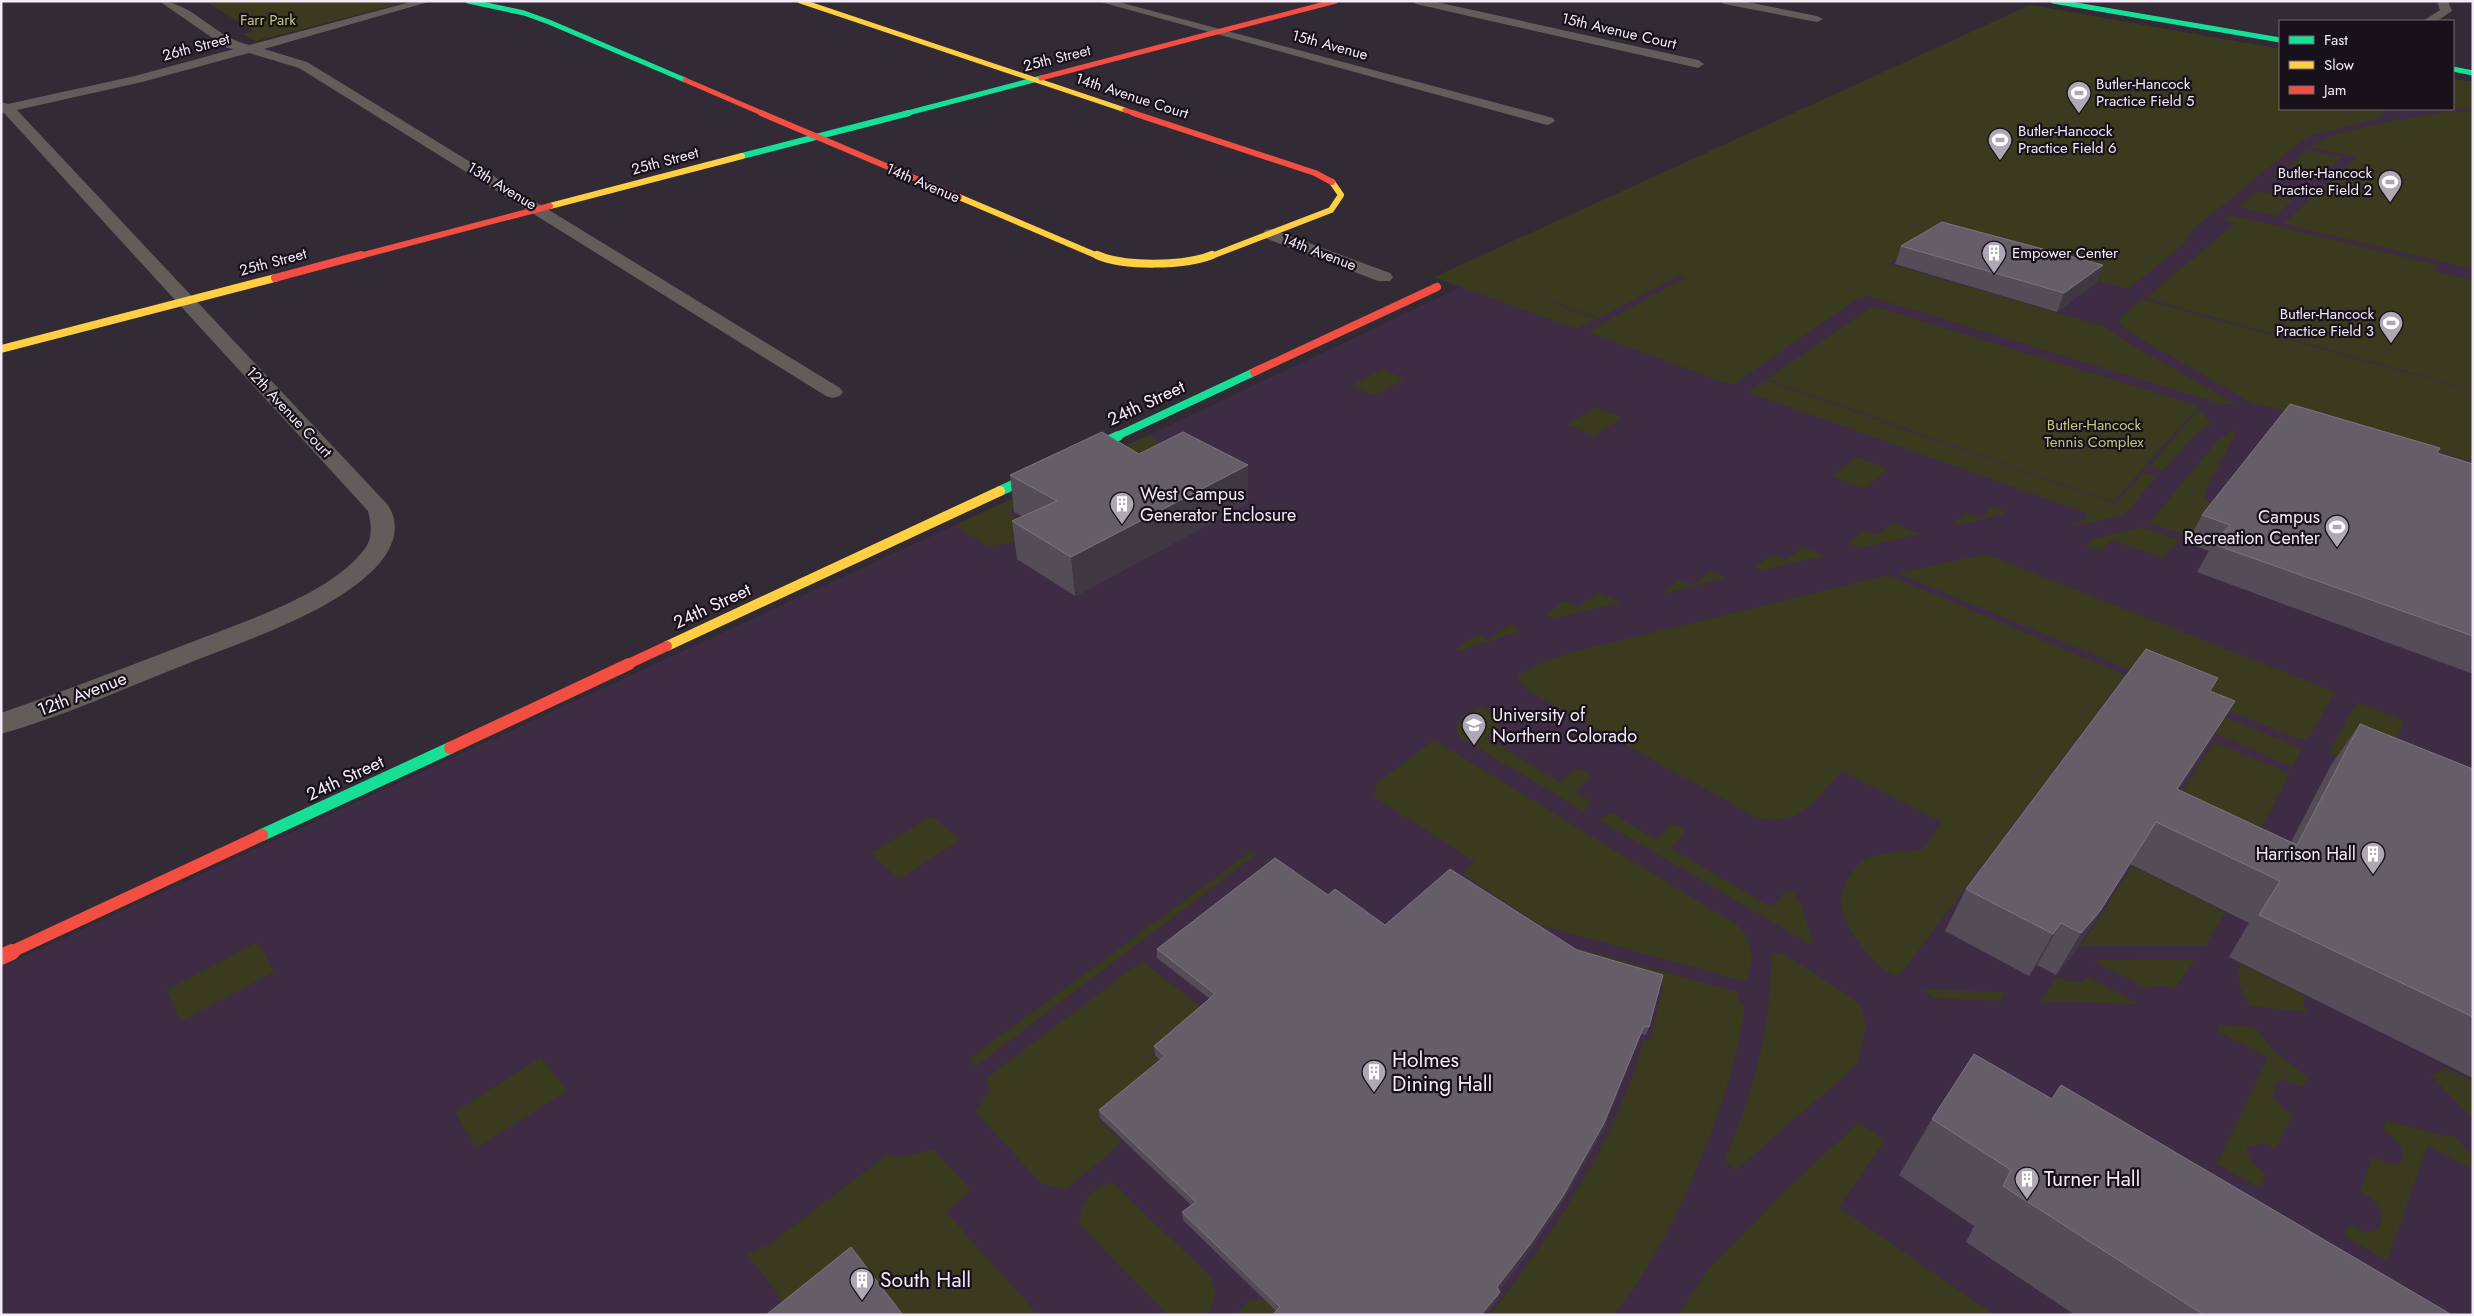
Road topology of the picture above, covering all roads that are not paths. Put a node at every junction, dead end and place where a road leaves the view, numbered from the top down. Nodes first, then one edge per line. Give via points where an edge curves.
1 (164, 1) edge
2 (427, 1) edge
3 (468, 1) edge
4 (800, 1) edge
5 (1102, 1) edge
6 (1336, 1) edge
7 (1416, 1) edge
8 (1724, 1) edge
9 (2053, 1) edge
10 (2442, 1) edge
11 (1817, 19) dead end
12 (2431, 20) edge
13 (1217, 32) junction
14 (2279, 40) edge
15 (247, 50) junction
16 (1698, 64) dead end
17 (2454, 69) edge
18 (2473, 72) edge
19 (1033, 80) junction
20 (3, 108) edge
21 (1548, 121) dead end
22 (815, 137) junction
23 (539, 209) junction
24 (1271, 234) junction
25 (1384, 277) dead end
26 (1437, 287) dead end
27 (185, 301) junction
28 (1, 349) edge
29 (833, 392) dead end
30 (162, 663) joint
31 (1, 724) edge
32 (1, 957) edge

1 - 15 street, 13th Avenue via 231,46
2 - 15 street, 26th Street
3 - 22 street, 14th Avenue via 549,22
4 - 19 street, 14th Avenue Court
5 - 13 street, 15th Avenue
6 - 13 street, 25th Street
7 - 16 street, 15th Avenue Court
8 - 11 street
9 - 14 street
10 - 12 street via 2446,11
13 - 19 street, 25th Street
13 - 21 street, 15th Avenue
15 - 20 street, 26th Street via 137,79
15 - 23 street, 13th Avenue via 272,54 303,65
17 - 18 street
19 - 22 street, 25th Street
19 - 24 street, 14th Avenue Court via 1315,173 1338,188 1341,195 1330,210
20 - 27 street, 12th Avenue Court
22 - 23 street, 25th Street
22 - 24 street, 14th Avenue via 1110,261 1182,263 1203,259
23 - 27 street, 25th Street
23 - 29 street, 13th Avenue
24 - 25 street, 14th Avenue
26 - 32 street, 24th Street
27 - 28 street, 25th Street
27 - 30 street, 12th Avenue Court via 379,509 385,528 375,554 332,590 290,612
30 - 31 street, 12th Avenue

